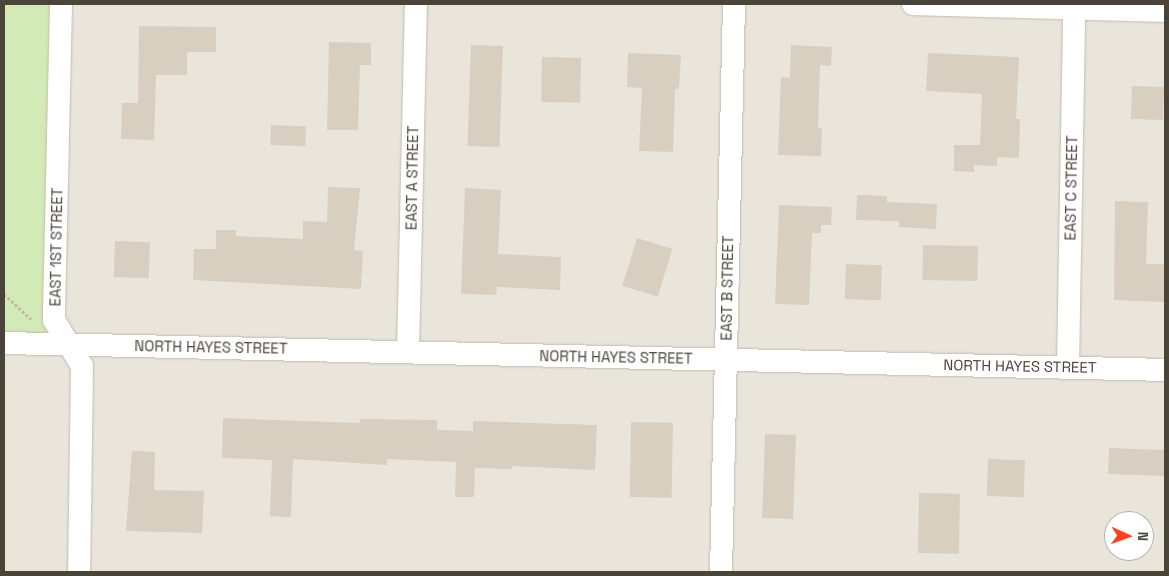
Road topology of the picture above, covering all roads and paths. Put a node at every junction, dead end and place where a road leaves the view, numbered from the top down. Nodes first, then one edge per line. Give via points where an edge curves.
1 (61, 4) edge
2 (416, 4) edge
3 (734, 4) edge
4 (913, 4) edge
5 (1074, 9) junction
6 (1165, 11) edge
7 (4, 343) edge
8 (66, 344) junction
9 (408, 352) junction
10 (726, 360) junction
11 (1068, 366) junction
12 (1165, 370) edge
13 (79, 572) edge
14 (721, 572) edge

1 - 8 street, EAST 1ST STREET via 54,320
2 - 9 street, EAST A STREET
3 - 10 street, EAST B STREET
4 - 5 street
5 - 6 street
5 - 11 street, EAST C STREET
7 - 8 street, NORTH HAYES STREET
8 - 9 street, NORTH HAYES STREET
8 - 13 street, EAST 1ST STREET via 82,366
9 - 10 street, NORTH HAYES STREET
10 - 11 street, NORTH HAYES STREET
10 - 14 street, EAST B STREET
11 - 12 street, NORTH HAYES STREET

